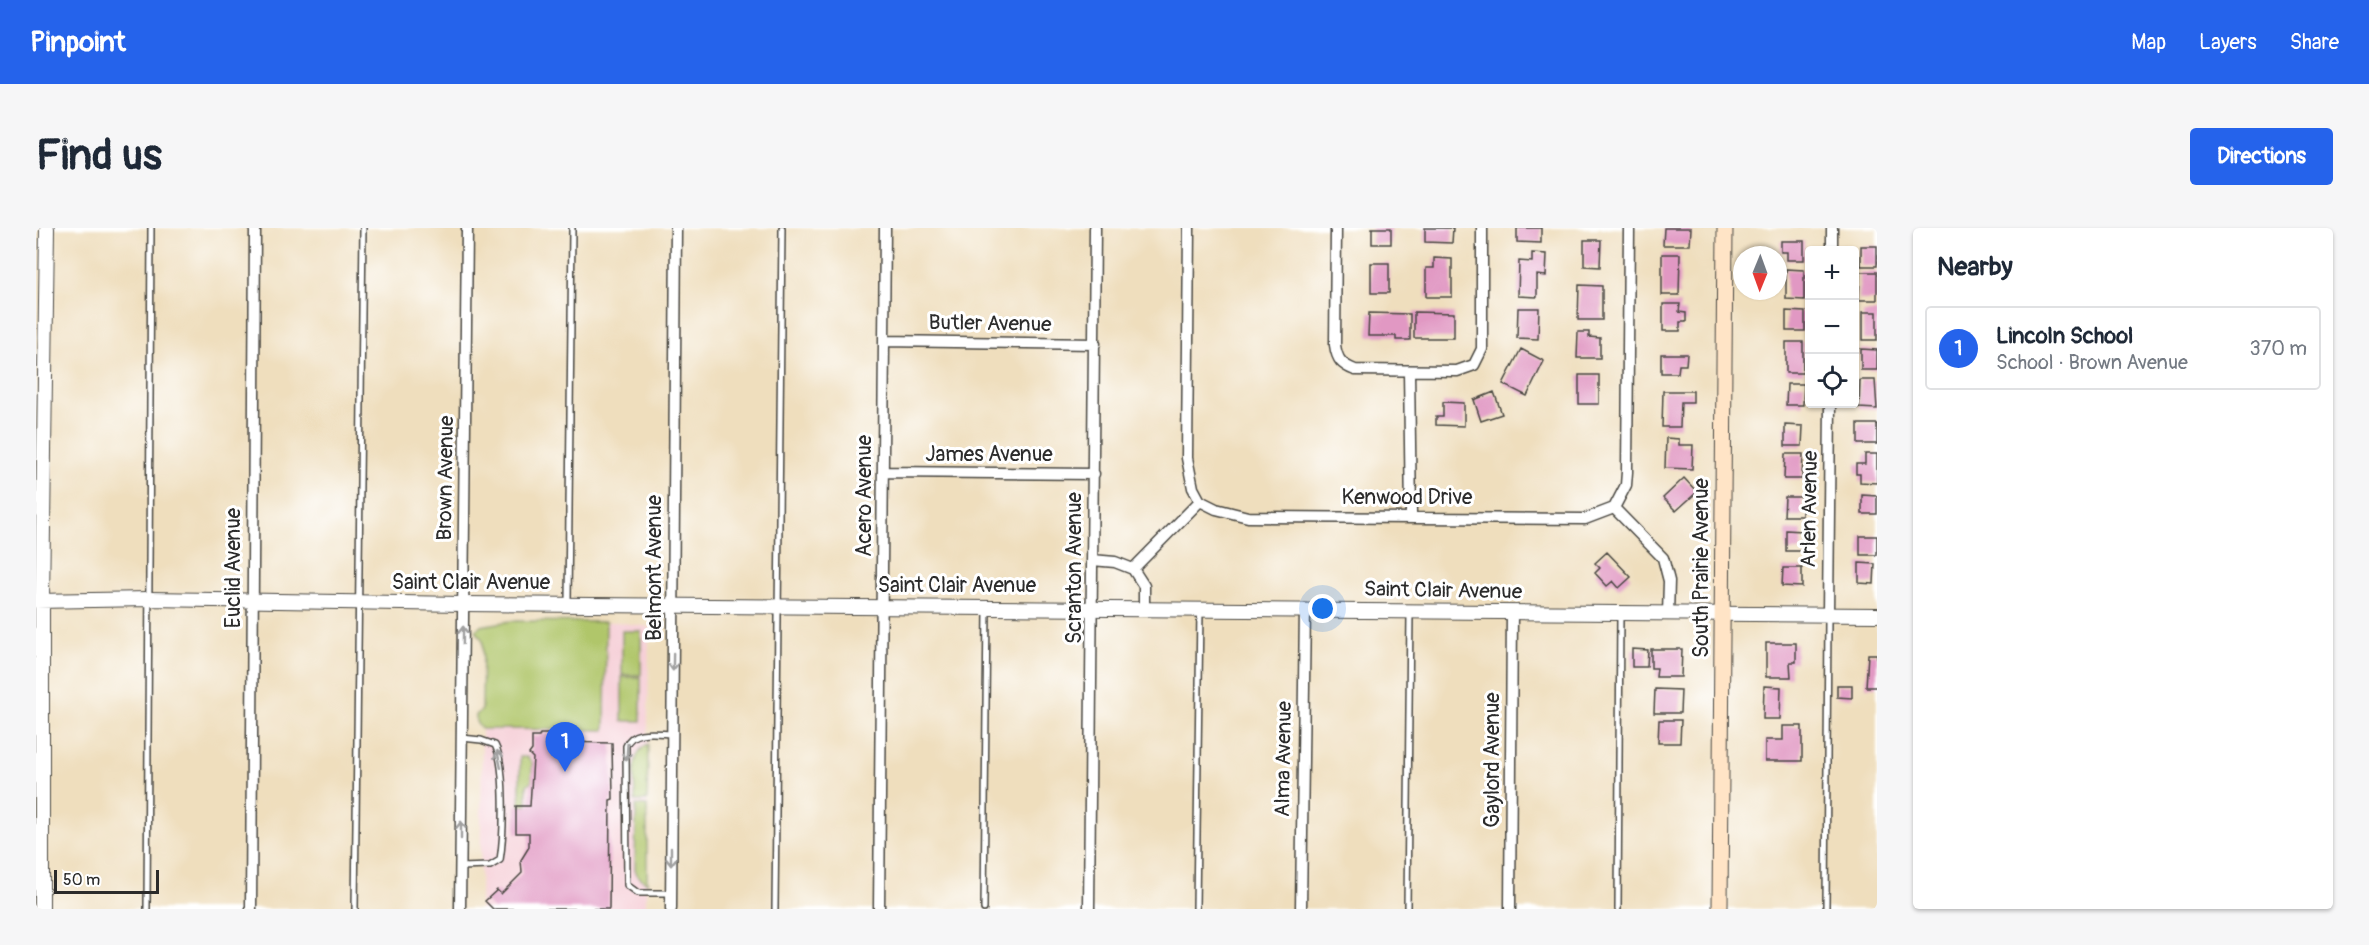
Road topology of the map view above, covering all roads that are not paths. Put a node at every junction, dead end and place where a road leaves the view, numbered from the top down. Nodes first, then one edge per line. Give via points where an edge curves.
1 (47, 228) edge
2 (151, 228) edge
3 (255, 228) edge
4 (363, 228) edge
5 (467, 228) edge
6 (572, 228) edge
7 (676, 228) edge
8 (782, 228) edge
9 (885, 228) edge
10 (1095, 228) edge
11 (1190, 228) edge
12 (1336, 228) edge
13 (1482, 228) edge
14 (1629, 228) edge
15 (1725, 228) edge
16 (1832, 228) edge
17 (1832, 246) edge
18 (884, 341) junction
19 (1095, 344) junction
20 (1409, 371) junction
21 (1830, 408) edge
22 (883, 472) junction
23 (1094, 474) junction
24 (40, 497) edge
25 (1200, 501) junction
26 (1614, 508) junction
27 (1411, 516) junction
28 (1092, 560) junction
29 (1133, 569) junction
30 (149, 599) junction
31 (39, 601) edge
32 (252, 602) junction
33 (359, 602) junction
34 (568, 603) junction
35 (463, 604) junction
36 (674, 604) junction
37 (779, 605) junction
38 (882, 606) junction
39 (987, 607) junction
40 (1093, 608) junction
41 (1144, 608) junction
42 (1200, 609) junction
43 (1305, 609) junction
44 (1410, 610) junction
45 (1512, 611) junction
46 (1620, 613) junction
47 (1668, 614) junction
48 (1722, 614) junction
49 (1828, 614) junction
50 (1877, 615) edge
51 (673, 734) junction
52 (462, 738) junction
53 (461, 867) junction
54 (671, 893) junction
55 (42, 909) edge
56 (147, 909) edge
57 (251, 909) edge
58 (355, 909) edge
59 (460, 909) edge
60 (671, 909) edge
61 (775, 909) edge
62 (879, 909) edge
63 (984, 909) edge
64 (1089, 909) edge
65 (1196, 909) edge
66 (1301, 909) edge
67 (1407, 909) edge
68 (1510, 909) edge
69 (1618, 909) edge
70 (1720, 909) edge
71 (1826, 909) edge

1 - 24 street
2 - 30 lane
3 - 32 street, Euclid Avenue
4 - 33 lane
5 - 35 street, Brown Avenue
6 - 34 lane
7 - 36 street, Belmont Avenue
8 - 37 lane
9 - 18 street, Acero Avenue
10 - 19 street, Scranton Avenue
11 - 25 street via 1187,458
12 - 20 street via 1338,359 1355,370
13 - 20 street via 1479,358 1474,365 1457,371
14 - 26 street via 1627,472 1626,485
15 - 48 main road, South Prairie Avenue
16 - 17 street
18 - 19 street, Butler Avenue
18 - 22 street, Acero Avenue
19 - 23 street, Scranton Avenue
20 - 27 street
21 - 49 street, Arlen Avenue
22 - 23 street, James Avenue
22 - 38 street, Acero Avenue
23 - 28 street, Scranton Avenue
24 - 31 street
25 - 27 street, Kenwood Drive via 1216,510 1248,517
25 - 29 street
26 - 27 street, Kenwood Drive via 1585,519
26 - 47 street via 1663,558
28 - 29 street
28 - 40 street, Scranton Avenue
29 - 41 street via 1144,586
30 - 31 street, Saint Clair Avenue
30 - 32 street, Saint Clair Avenue
30 - 56 lane
31 - 55 street
32 - 33 street, Saint Clair Avenue
32 - 57 street, Euclid Avenue
33 - 35 street, Saint Clair Avenue
33 - 58 lane
34 - 35 street, Saint Clair Avenue
34 - 36 street, Saint Clair Avenue
52 -> 35 street, Brown Avenue
36 - 37 street, Saint Clair Avenue
36 -> 51 street, Belmont Avenue
37 - 38 street, Saint Clair Avenue
37 - 61 lane
38 - 39 street, Saint Clair Avenue
38 - 62 street, Acero Avenue
39 - 40 street, Saint Clair Avenue
39 - 63 lane
40 - 41 street, Saint Clair Avenue
40 - 64 street, Scranton Avenue
41 - 42 street, Saint Clair Avenue
42 - 43 street, Saint Clair Avenue
42 - 65 lane
43 - 44 street, Saint Clair Avenue
43 - 66 street, Alma Avenue
44 - 45 street, Saint Clair Avenue
44 - 67 lane
45 - 46 street, Saint Clair Avenue
45 - 68 street, Gaylord Avenue
46 - 47 street, Saint Clair Avenue
46 - 69 lane
47 - 48 street, Saint Clair Avenue
48 - 49 street, Saint Clair Avenue
48 - 70 main road, South Prairie Avenue
49 - 50 street, Saint Clair Avenue
49 - 71 lane
51 -> 54 street, Belmont Avenue
51 -> 54 lane via 633,736 628,741 626,758 627,885 638,893
53 -> 52 street, Brown Avenue
53 -> 52 lane via 490,866 500,860 502,801 501,765 495,745
53 - 59 street, Brown Avenue
54 - 60 street, Belmont Avenue

